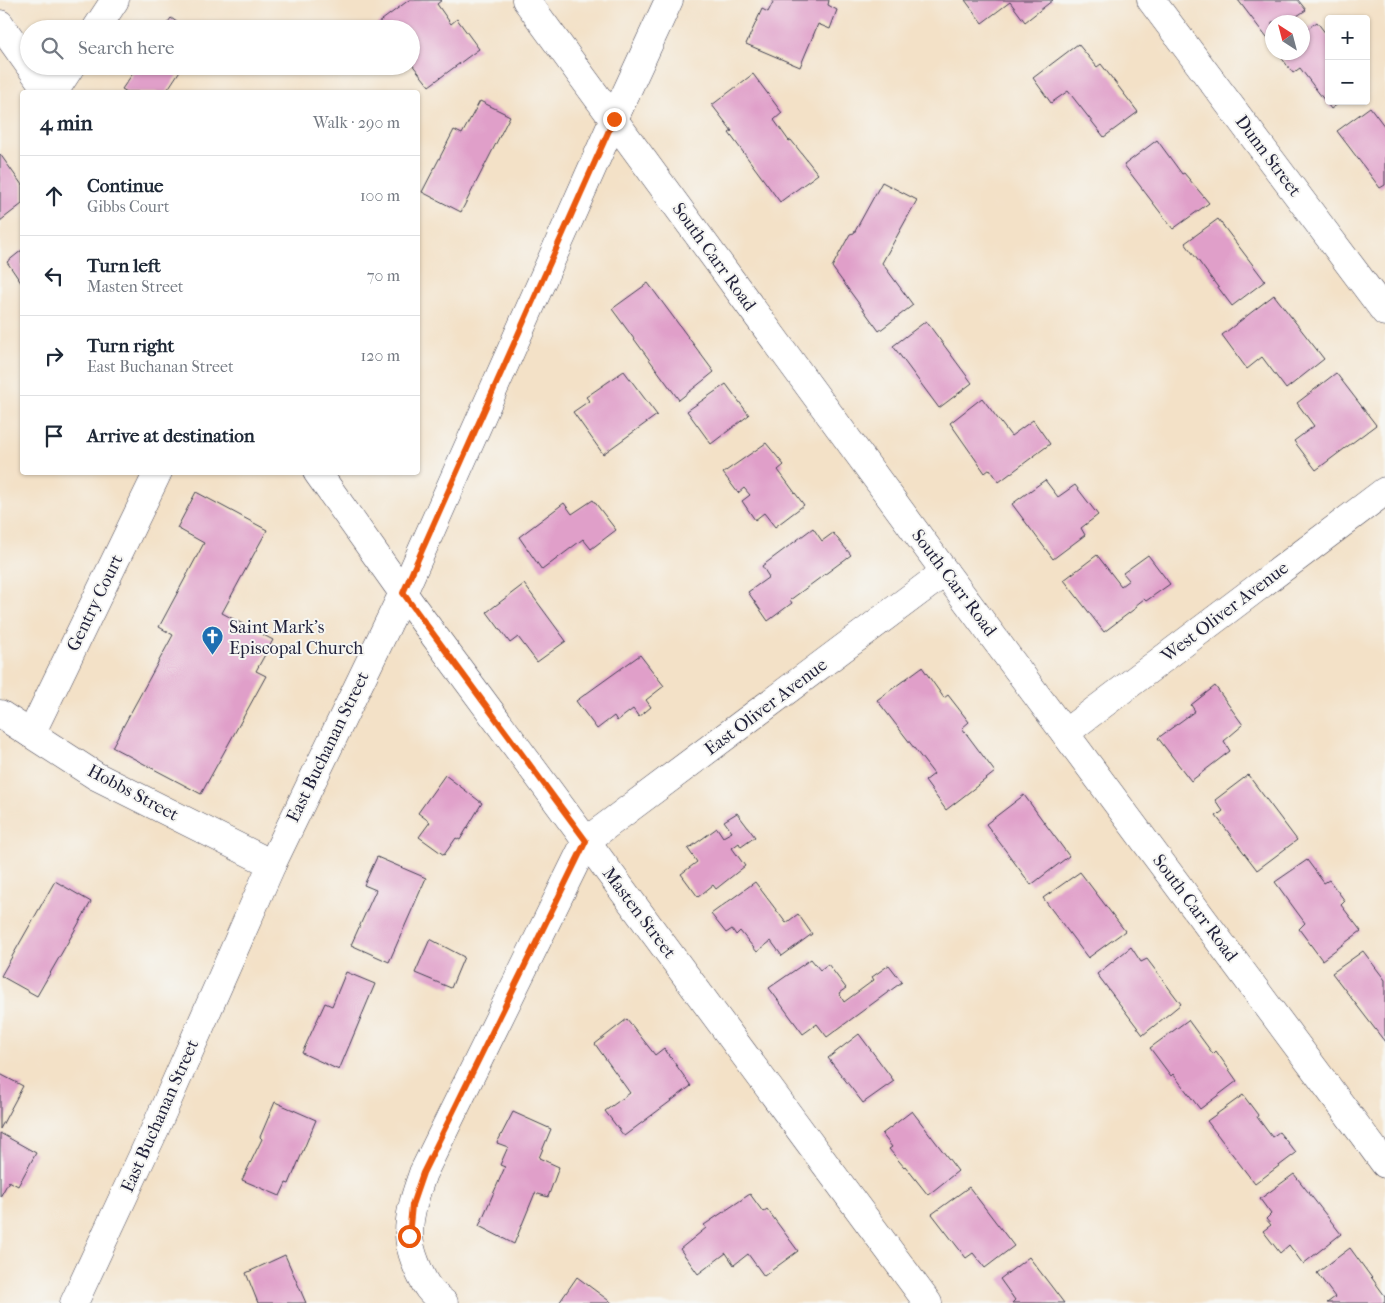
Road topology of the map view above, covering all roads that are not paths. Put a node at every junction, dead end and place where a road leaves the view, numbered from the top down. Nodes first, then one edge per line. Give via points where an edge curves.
1 (115, 0) edge
2 (526, 0) edge
3 (668, 0) edge
4 (1151, 0) edge
5 (102, 20) edge
6 (0, 24) edge
7 (20, 53) edge
8 (36, 75) edge
9 (65, 75) edge
10 (47, 90) edge
11 (55, 90) edge
12 (614, 119) junction
13 (1385, 312) edge
14 (157, 475) edge
15 (319, 475) edge
16 (1385, 491) edge
17 (945, 572) junction
18 (403, 593) junction
19 (0, 714) edge
20 (1065, 733) junction
21 (31, 734) junction
22 (586, 841) junction
23 (272, 864) junction
24 (1385, 1164) edge
25 (74, 1303) edge
26 (444, 1303) edge
27 (928, 1303) edge

1 - 5 street
2 - 12 street, South Carr Road
3 - 12 street, East Buchanan Street
4 - 13 street, Dunn Street
6 - 7 street
8 - 10 street
9 - 11 street
12 - 17 street, South Carr Road
12 - 18 street, East Buchanan Street
14 - 21 street, Gentry Court
15 - 18 street, Masten Street
16 - 20 street, West Oliver Avenue
17 - 20 street, South Carr Road
17 - 22 street, East Oliver Avenue
18 - 22 street, Masten Street
18 - 23 street, East Buchanan Street
19 - 21 street, Hobbs Street
20 - 24 street, South Carr Road
21 - 23 street, Hobbs Street via 96,776
22 - 26 street via 423,1173 412,1205 409,1236 414,1258 430,1290
22 - 27 street, Masten Street
23 - 25 street, East Buchanan Street

